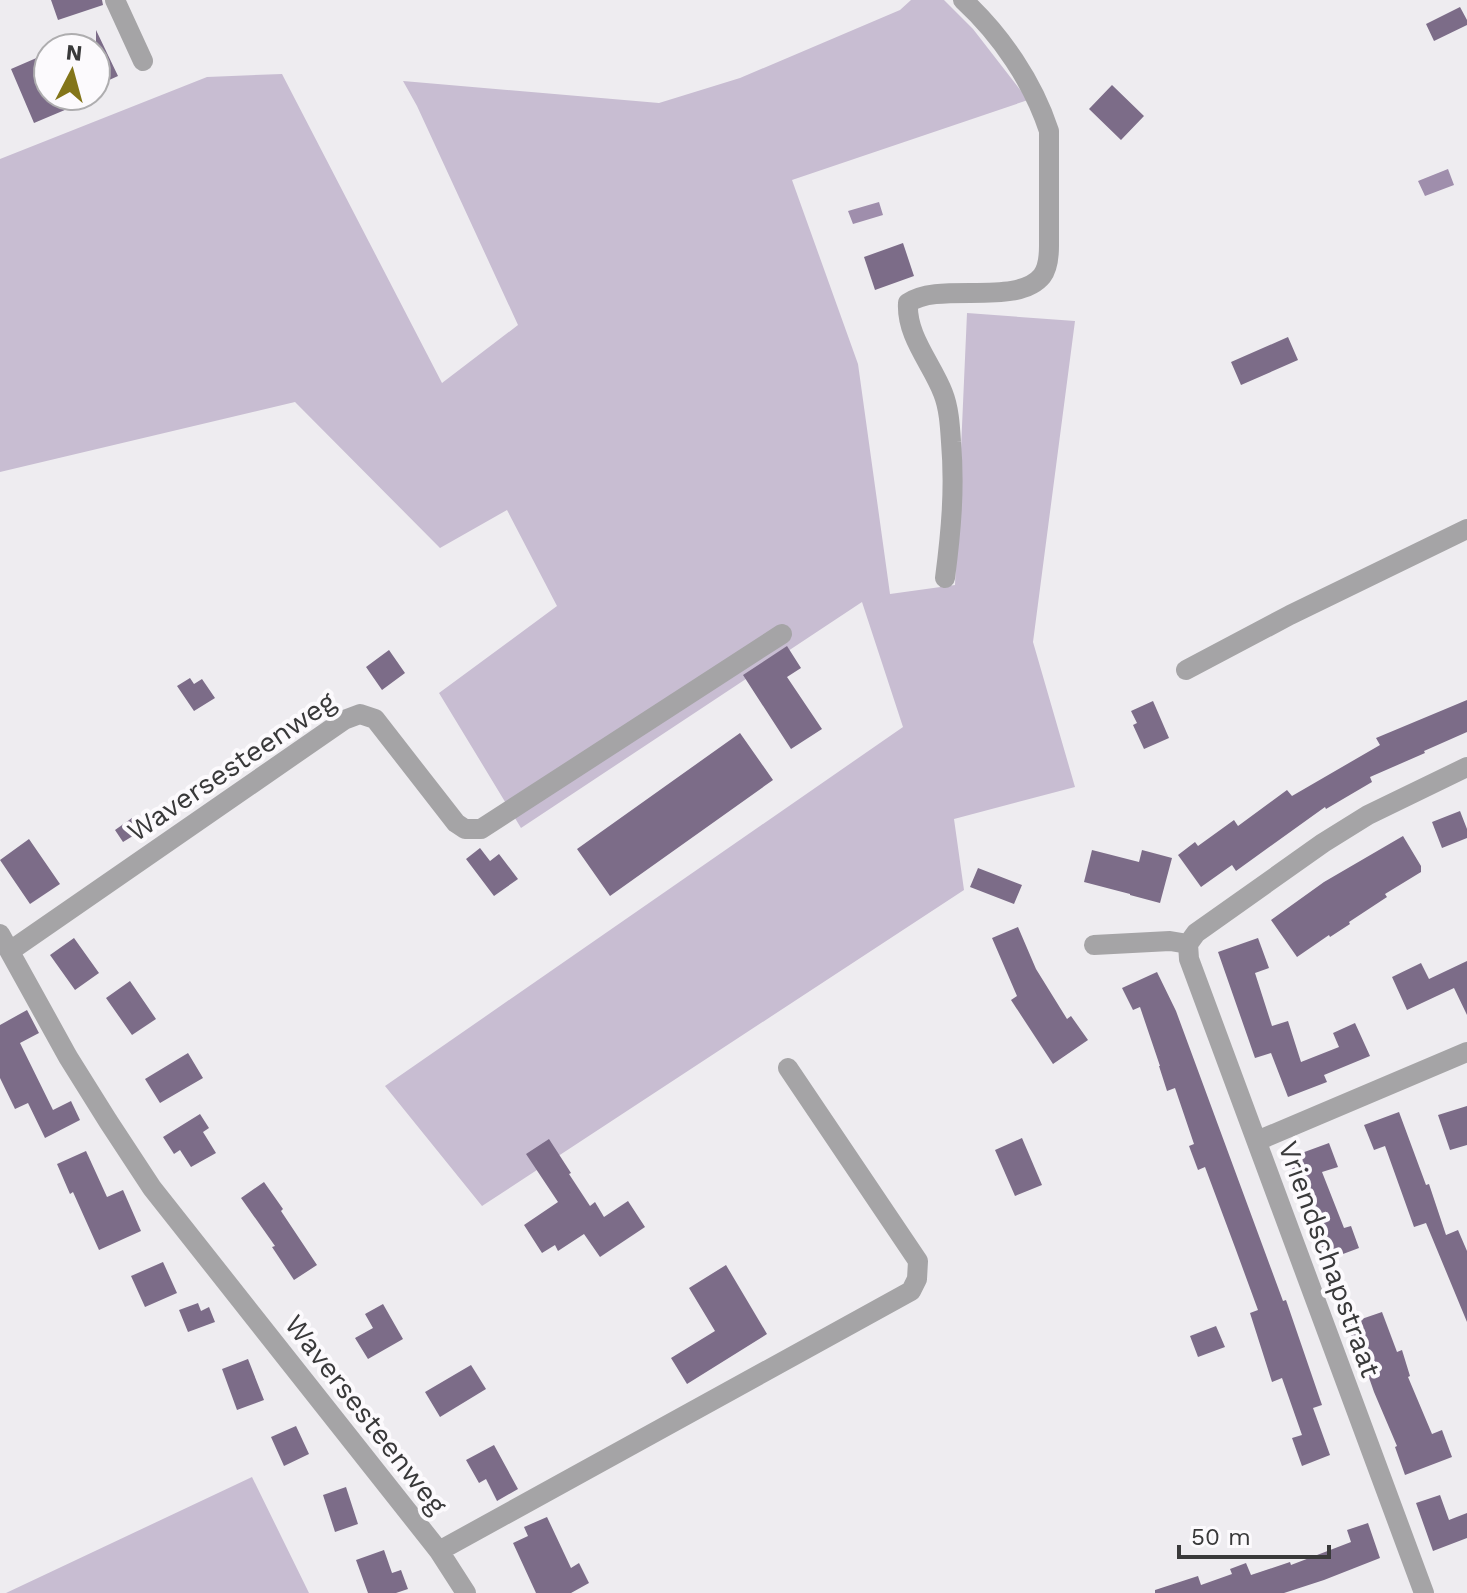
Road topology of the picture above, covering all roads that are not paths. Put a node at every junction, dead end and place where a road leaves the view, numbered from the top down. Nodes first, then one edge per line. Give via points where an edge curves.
1 (115, 0) edge
2 (963, 0) edge
3 (143, 61) dead end
4 (1467, 529) edge
5 (945, 578) dead end
6 (782, 634) dead end
7 (1186, 670) dead end
8 (1467, 767) edge
9 (5, 942) edge
10 (1188, 944) junction
11 (1094, 945) dead end
12 (1467, 1052) edge
13 (788, 1068) dead end
14 (1257, 1141) junction
15 (439, 1551) junction
16 (466, 1593) edge
17 (1424, 1593) edge

1 - 3 street
2 - 5 street via 1018,67 1049,131 1049,246 1042,276 1031,284 1015,290 924,296 908,303 907,315 944,395 950,421 953,512
4 - 7 street
6 - 9 street, Waversesteenweg via 481,829 456,823 375,719 360,714 344,720
8 - 10 street via 1323,843 1196,933
9 - 15 street, Waversesteenweg via 76,1070 152,1188
10 - 11 street
10 - 14 street, Vriendschapstraat via 1189,959
12 - 14 street
13 - 15 street via 918,1261 911,1291
14 - 17 street, Vriendschapstraat
15 - 16 street, Waversesteenweg

